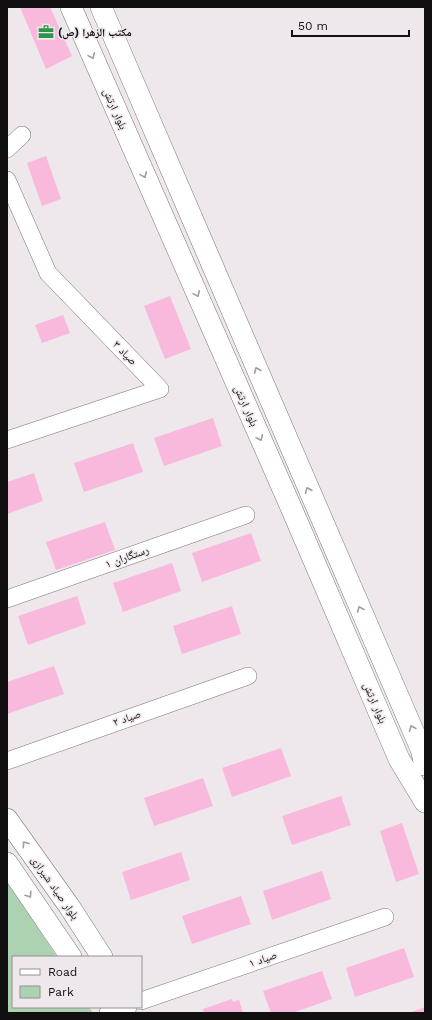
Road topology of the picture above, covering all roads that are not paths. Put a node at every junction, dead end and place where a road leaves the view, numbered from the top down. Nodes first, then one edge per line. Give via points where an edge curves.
1 (71, 7) edge
2 (101, 7) edge
3 (22, 135) dead end
4 (7, 149) edge
5 (7, 180) edge
6 (7, 440) edge
7 (246, 515) dead end
8 (7, 600) edge
9 (248, 676) dead end
10 (7, 761) edge
11 (425, 765) edge
12 (425, 802) edge
13 (7, 820) edge
14 (7, 863) edge
15 (385, 917) dead end
16 (70, 956) edge
17 (101, 956) edge
18 (142, 1001) edge
19 (123, 1008) edge
20 (109, 1013) edge

1 -> 12 main road, بلوار ارتش via 399,759
11 -> 2 main road via 421,749
3 - 4 street
5 - 6 street, صیاد ۳ via 48,273 160,389
7 - 8 street, رستگاران ۱
9 - 10 street, صیاد ۲
17 -> 13 main road, بلوار صیاد شیرازی
14 -> 16 main road
15 - 18 street, صیاد ۱
19 - 20 main road

